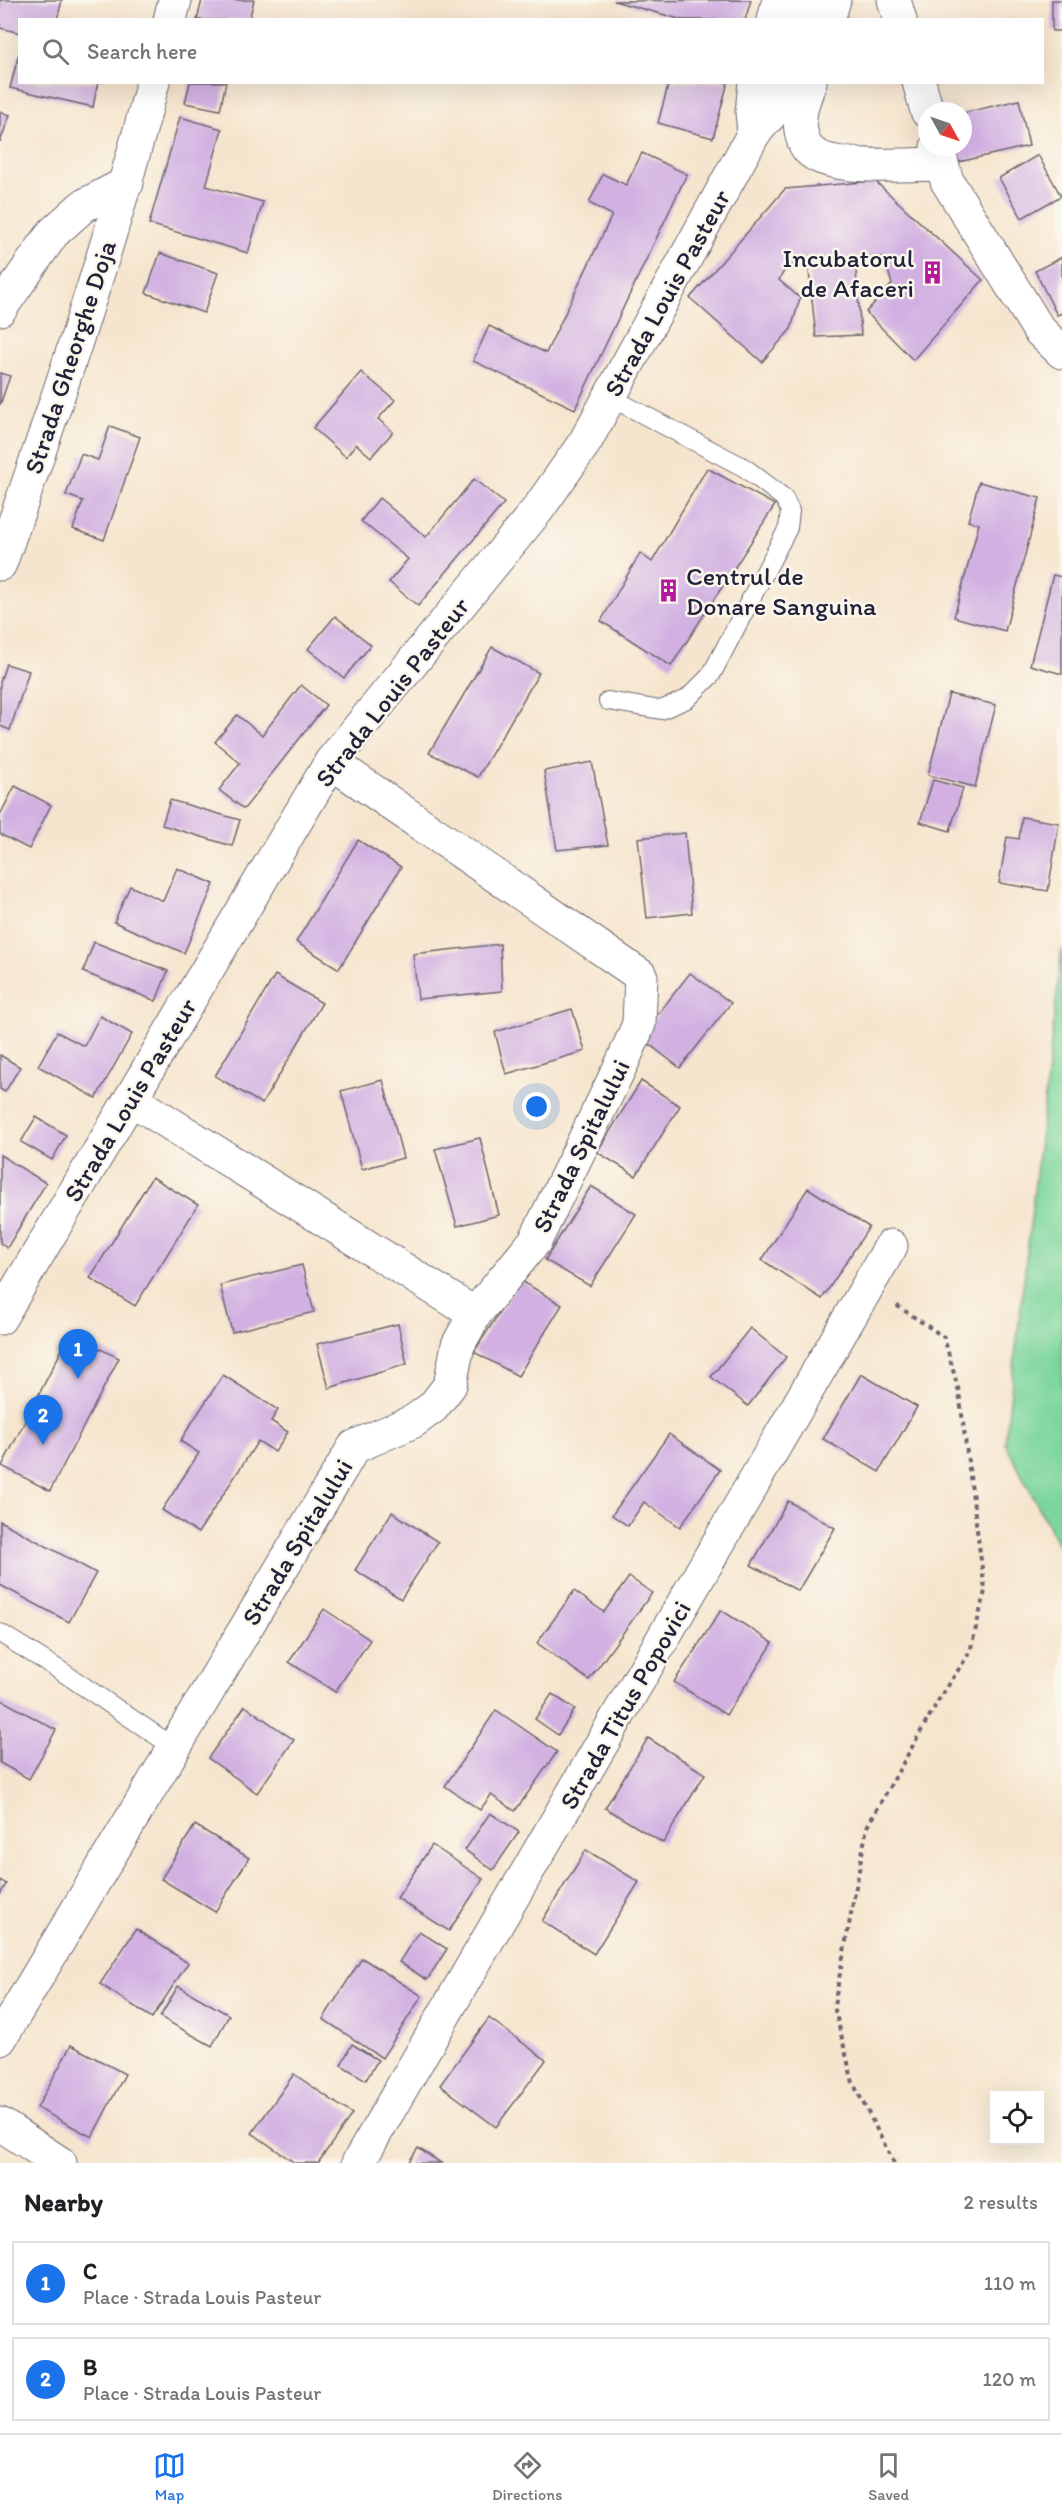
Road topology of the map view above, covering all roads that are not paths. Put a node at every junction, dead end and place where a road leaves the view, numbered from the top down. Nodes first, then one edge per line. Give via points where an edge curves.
1 (175, 0) edge
2 (779, 0) edge
3 (813, 0) edge
4 (834, 0) edge
5 (894, 0) edge
6 (170, 18) edge
7 (774, 18) edge
8 (807, 18) edge
9 (829, 18) edge
10 (899, 18) edge
11 (152, 84) edge
12 (755, 84) edge
13 (783, 84) edge
14 (809, 84) edge
15 (920, 84) edge
16 (925, 102) edge
17 (754, 133) junction
18 (940, 156) edge
19 (127, 183) junction
20 (0, 309) edge
21 (1062, 352) edge
22 (610, 397) junction
23 (0, 564) edge
24 (608, 701) dead end
25 (331, 762) junction
26 (131, 1099) junction
27 (891, 1246) dead end
28 (475, 1314) junction
29 (0, 1318) edge
30 (0, 1633) edge
31 (175, 1748) junction
32 (0, 2039) edge
33 (0, 2124) edge
34 (60, 2163) edge
35 (358, 2163) edge

1 - 6 street
2 - 7 street
3 - 8 street
4 - 9 street
5 - 10 street
11 - 19 street, Strada Gheorghe Doja
12 - 17 street
13 - 17 street, Strada Louis Pasteur via 771,116
14 - 18 street via 800,117 802,136 809,150 824,159 847,164
15 - 16 street
17 - 22 street, Strada Louis Pasteur
18 - 21 street via 947,181 1040,330
19 - 20 street, Strada Gheorghe Doja via 83,206 53,232
19 - 23 street, Strada Gheorghe Doja via 78,342
22 - 24 lane via 745,468 784,498 790,511 788,528 711,675 687,699 661,710
22 - 25 street, Strada Louis Pasteur via 585,442 538,509
25 - 26 street, Strada Louis Pasteur
25 - 28 street, Strada Spitalului via 641,976 639,1024 535,1241
26 - 28 street
26 - 29 street, Strada Louis Pasteur
27 - 35 street, Strada Titus Popovici
28 - 31 street, Strada Spitalului via 458,1345 450,1385 433,1407 414,1421 354,1447
30 - 31 lane
31 - 32 street, Strada Spitalului
33 - 34 street

